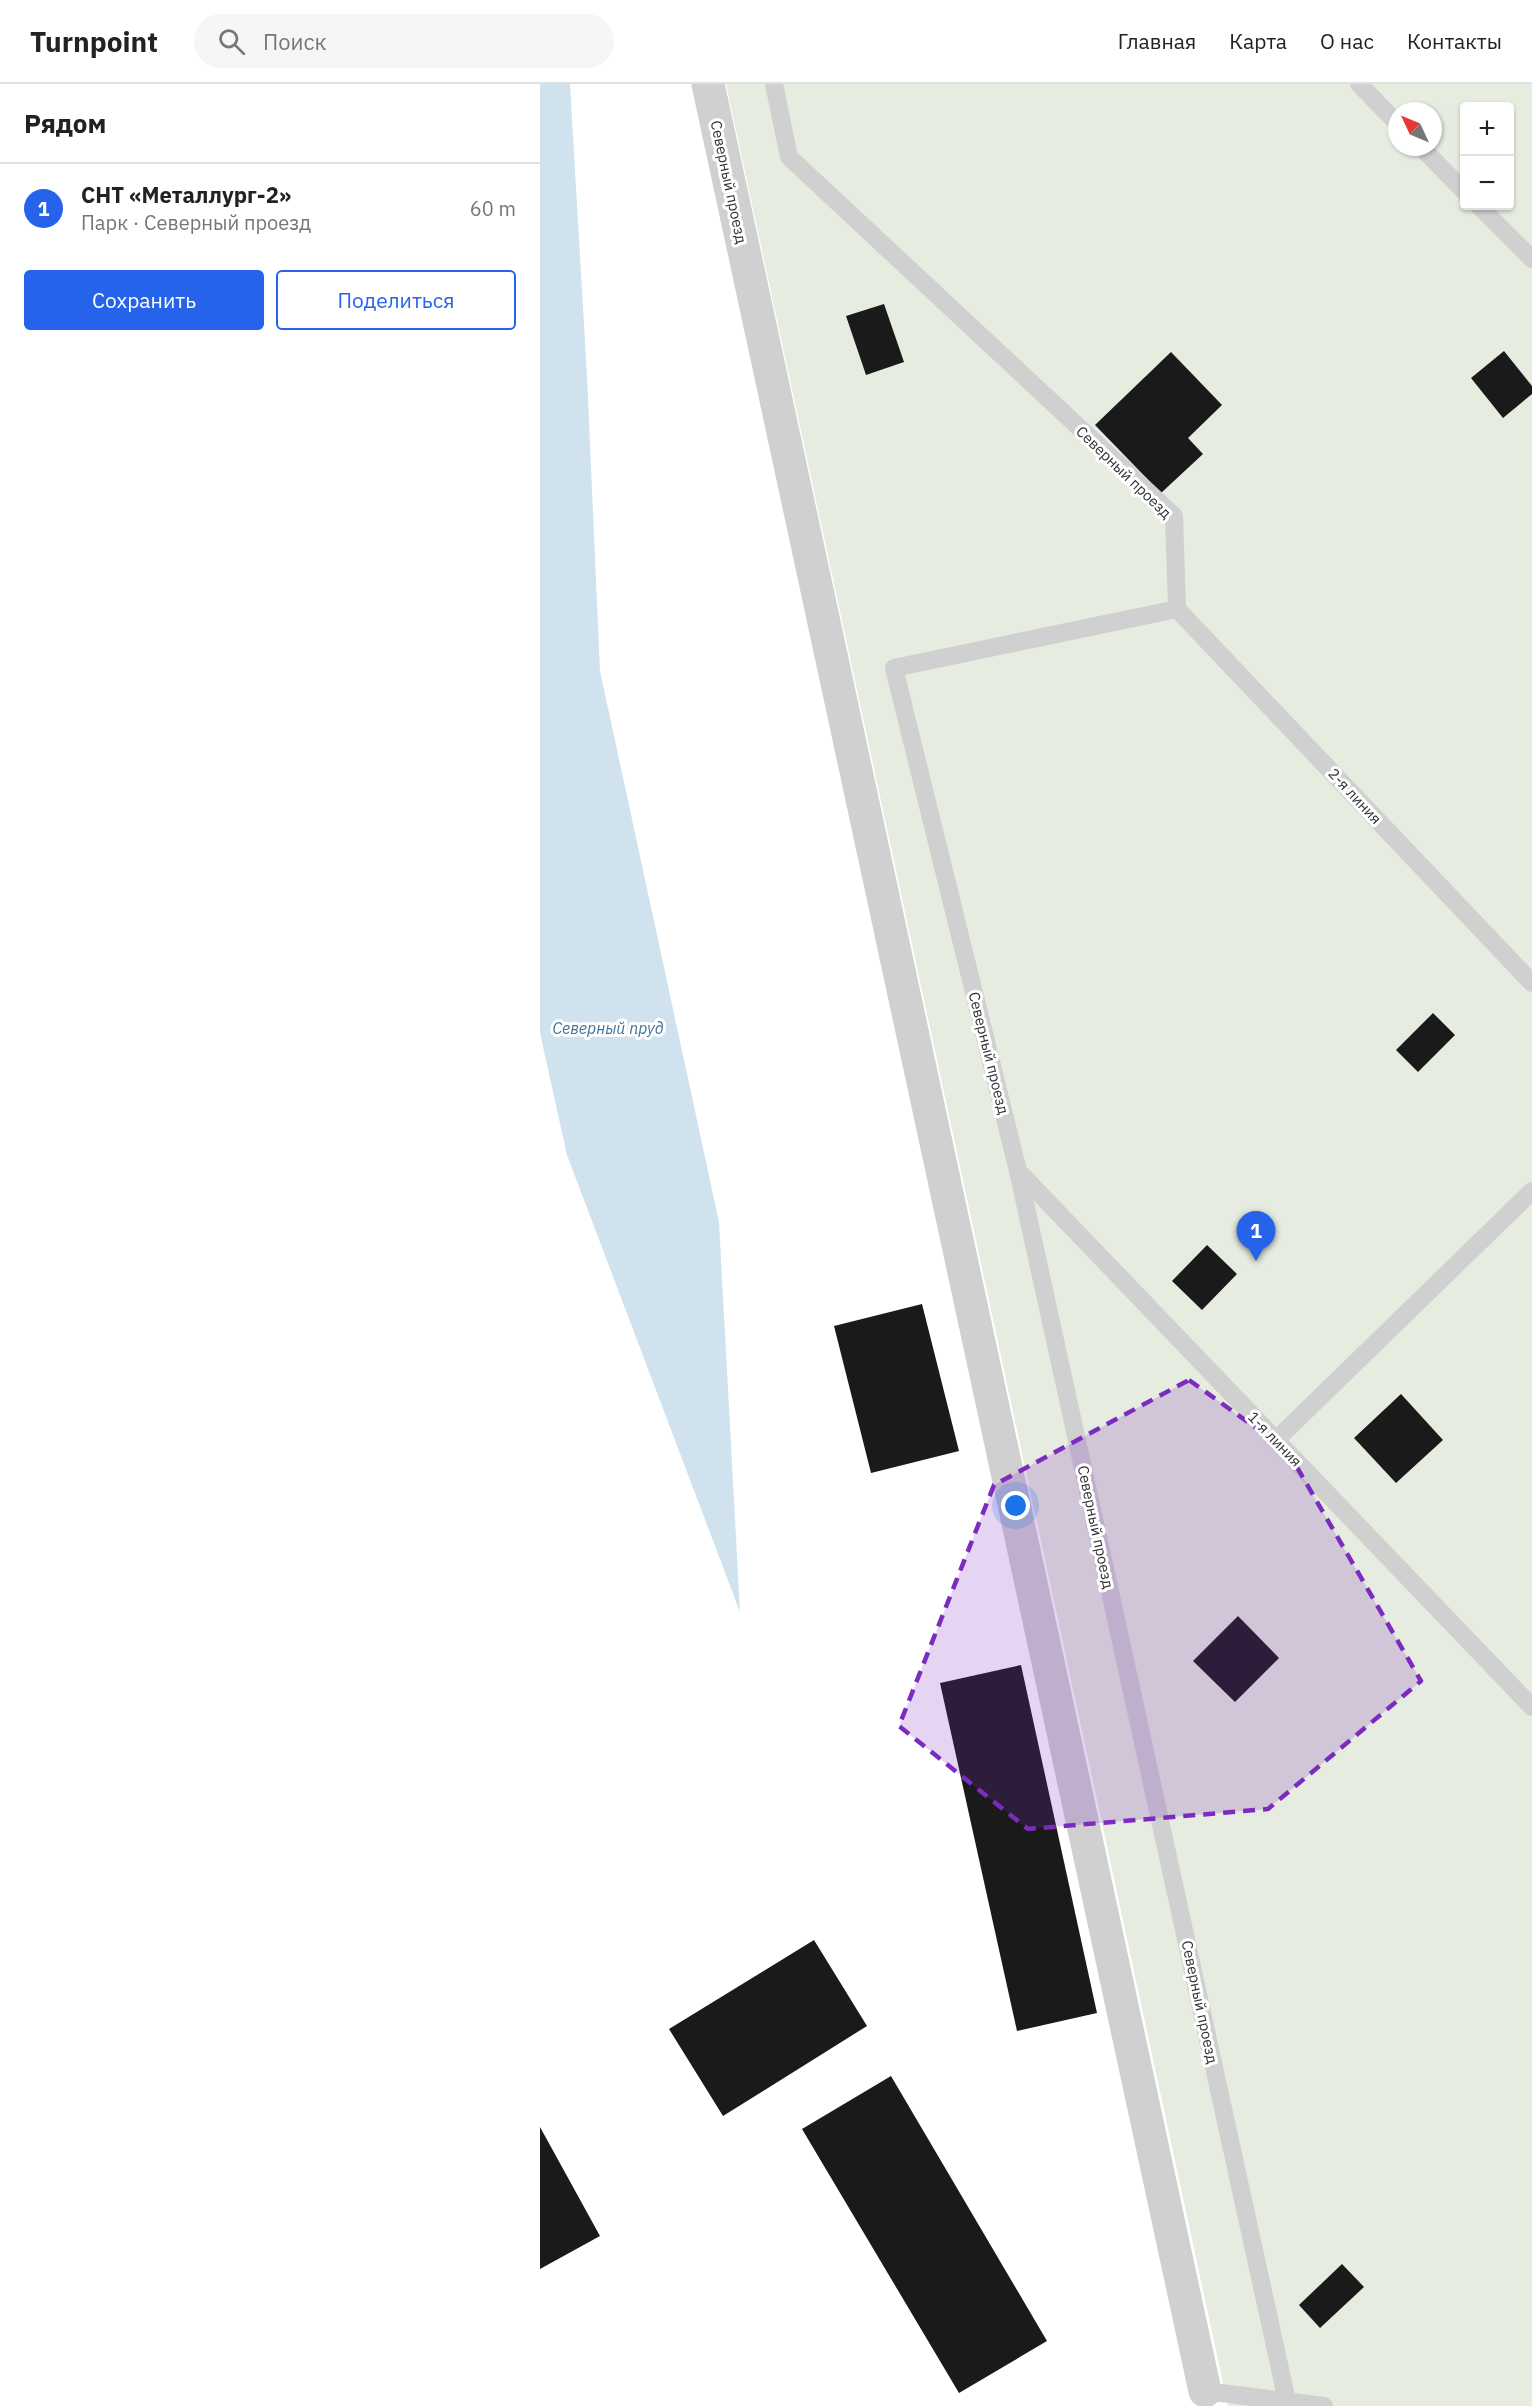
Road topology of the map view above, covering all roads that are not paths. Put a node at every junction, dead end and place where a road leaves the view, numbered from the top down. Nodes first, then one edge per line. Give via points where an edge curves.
1 (708, 84) edge
2 (774, 84) edge
3 (1359, 84) edge
4 (1388, 114) edge
5 (1430, 156) edge
6 (1460, 187) edge
7 (1483, 210) edge
8 (1532, 259) edge
9 (1178, 609) junction
10 (1532, 983) edge
11 (1017, 1171) junction
12 (1532, 1191) edge
13 (1276, 1440) junction
14 (1532, 1707) edge
15 (1203, 2398) edge
16 (1287, 2401) junction
17 (1324, 2406) edge

1 - 15 street, Северный проезд
2 - 9 lane, Северный проезд via 789,157 1174,516
3 - 4 lane
5 - 6 lane
7 - 8 lane
9 - 10 lane, 2-я линия
9 - 11 lane, Северный проезд via 894,668
11 - 13 lane, 1-я линия
11 - 16 lane, Северный проезд
12 - 13 lane
13 - 14 lane, 1-я линия
15 - 16 lane
16 - 17 lane

